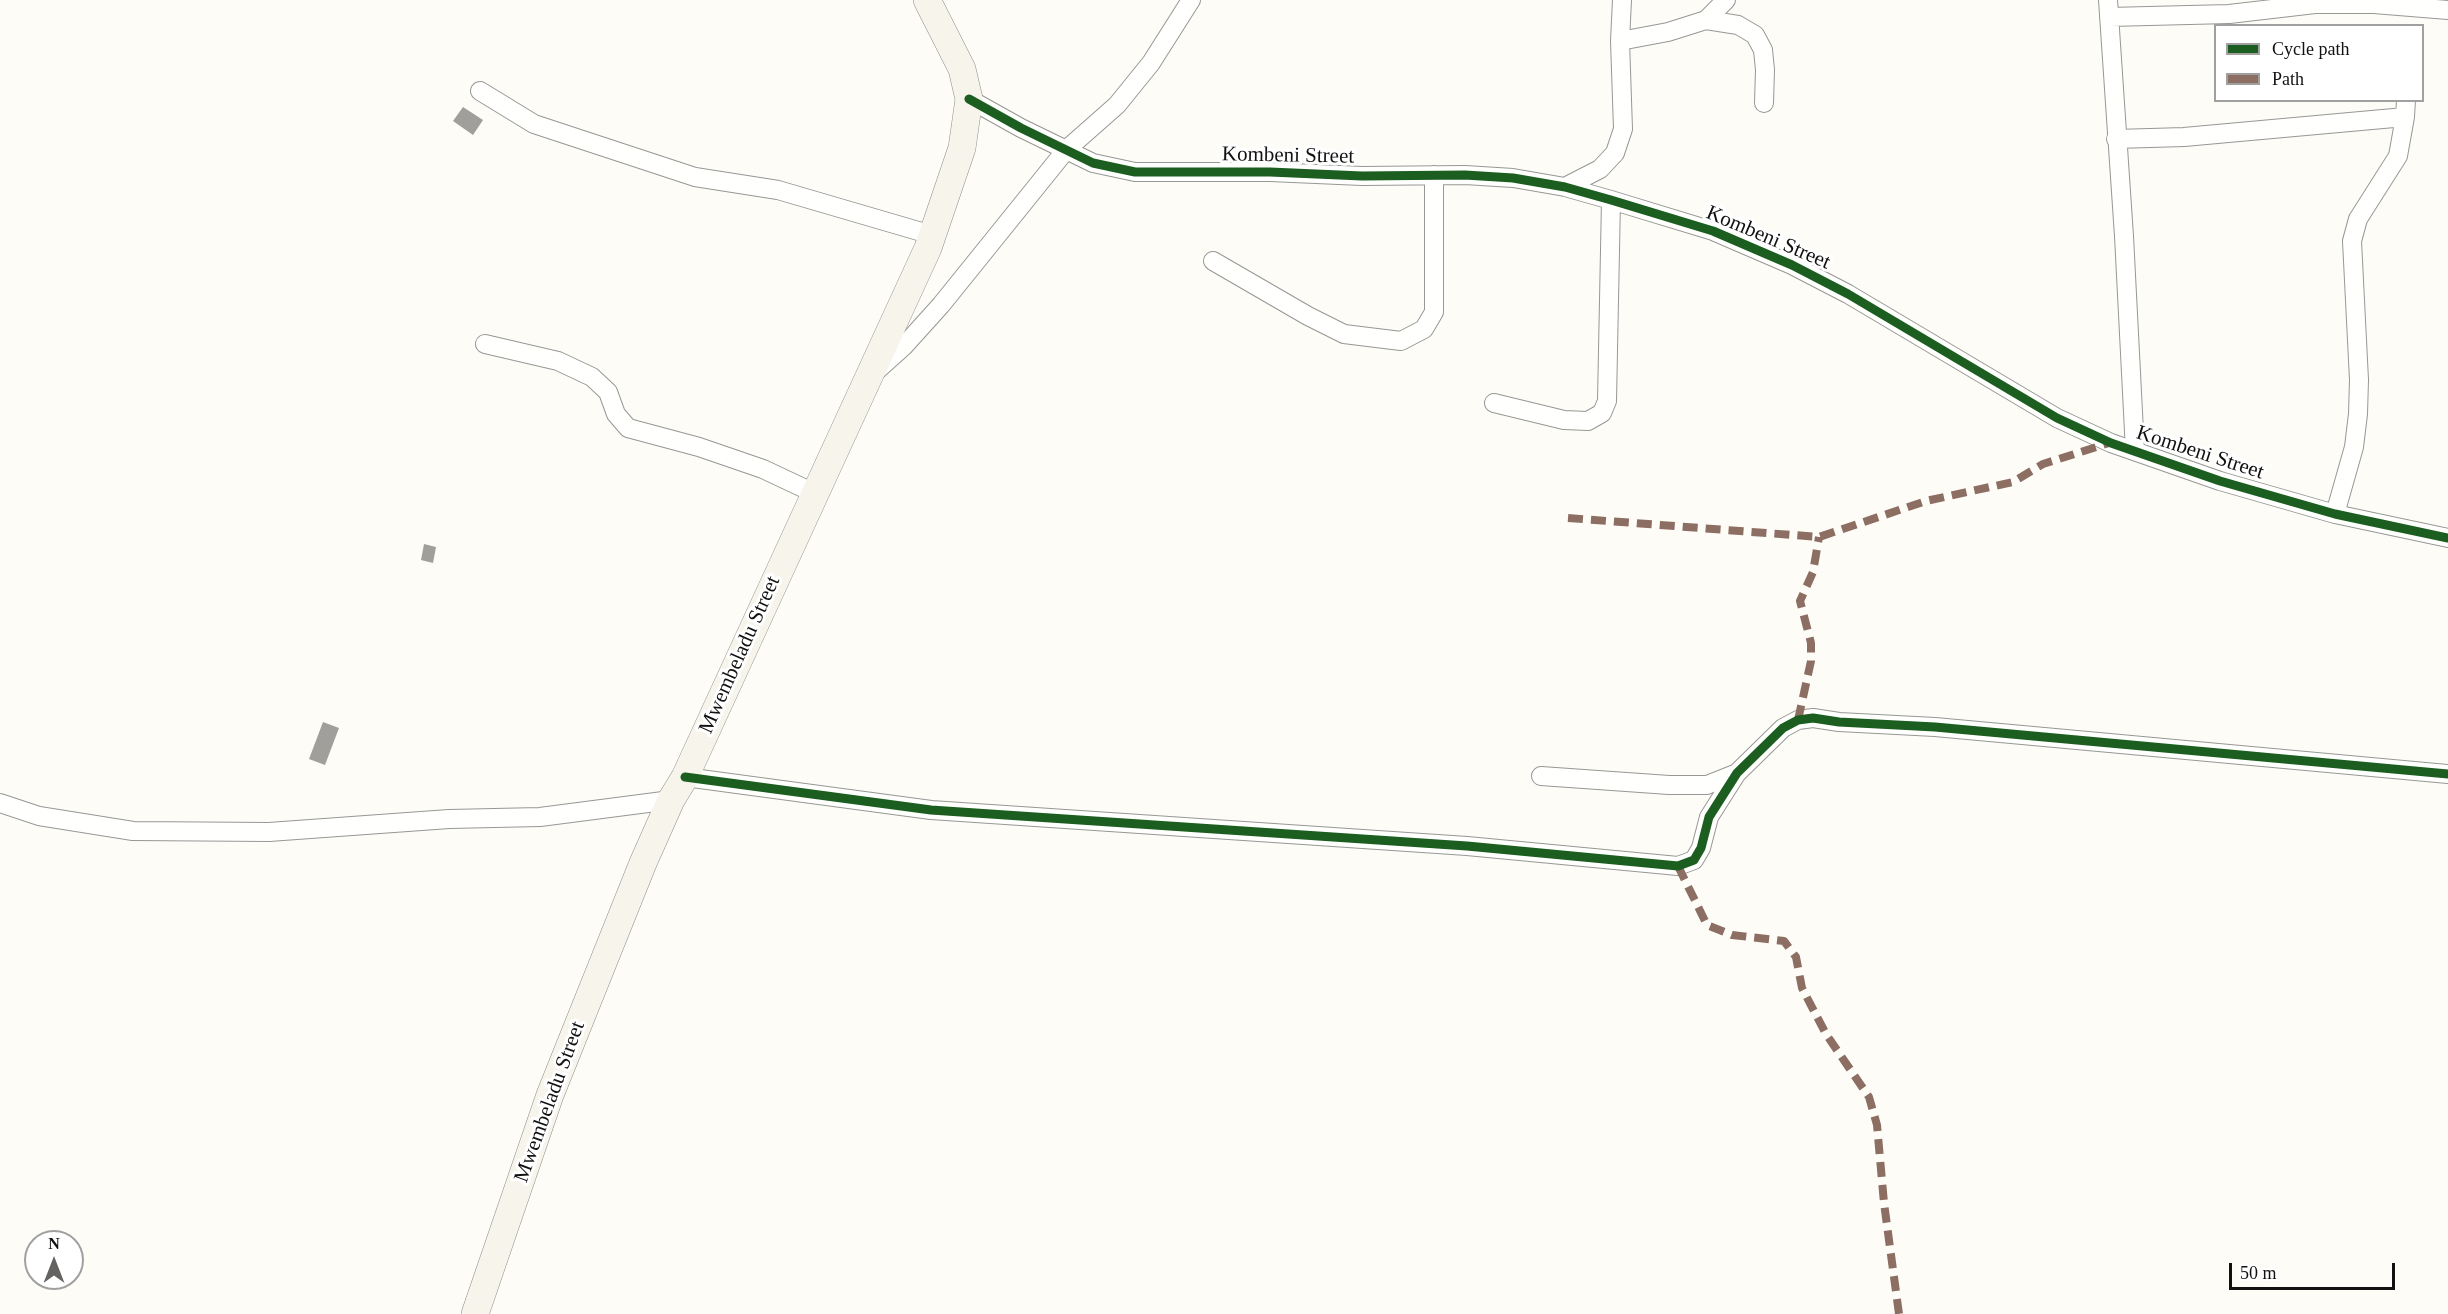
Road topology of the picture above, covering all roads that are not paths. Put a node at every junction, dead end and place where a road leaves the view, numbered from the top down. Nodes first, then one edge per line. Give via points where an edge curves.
1 (927, 0) edge
2 (1191, 0) edge
3 (1622, 0) edge
4 (1726, 0) edge
5 (2109, 8) edge
6 (2448, 10) edge
7 (2409, 16) edge
8 (1706, 20) junction
9 (1620, 41) junction
10 (480, 91) dead end
11 (969, 99) junction
12 (1764, 103) dead end
13 (2406, 109) edge
14 (2116, 139) junction
15 (1066, 150) junction
16 (1434, 175) junction
17 (1565, 187) junction
18 (1611, 200) junction
19 (932, 234) junction
20 (1213, 261) dead end
21 (485, 344) dead end
22 (870, 377) junction
23 (1494, 403) dead end
24 (2135, 451) junction
25 (814, 493) junction
26 (2335, 514) junction
27 (2448, 538) edge
28 (1737, 773) junction
29 (2448, 774) edge
30 (1541, 776) dead end
31 (685, 777) junction
32 (671, 800) junction
33 (0, 803) edge
34 (475, 1314) edge

1 - 11 street, Mwembeladu Street via 962,69
2 - 15 street via 1151,63 1117,105
3 - 9 street
4 - 8 street
5 - 7 street via 2229,14 2314,4 2374,4
5 - 14 street
6 - 7 street
8 - 9 street
8 - 12 street via 1738,25 1755,35 1763,50
9 - 17 street via 1623,129 1615,153 1600,169
10 - 19 street via 534,124 695,177 778,190
11 - 15 street, Kombeni Street
11 - 19 street, Mwembeladu Street via 962,148
13 - 14 street via 2184,136
13 - 26 street via 2398,156 2358,219 2352,241 2358,414 2354,447
14 - 24 street
15 - 16 street, Kombeni Street via 1093,163 1135,172
15 - 22 street via 941,305
16 - 17 street, Kombeni Street via 1513,178
16 - 20 street via 1434,312 1424,329 1401,341 1344,334
17 - 18 street, Kombeni Street
18 - 23 street via 1607,401 1602,412 1588,421 1564,420
18 - 24 street, Kombeni Street via 1713,231 1792,265 2057,418
19 - 22 street, Mwembeladu Street
21 - 25 street via 558,361 592,377 608,392 616,414 628,428 764,469
22 - 25 street, Mwembeladu Street
24 - 26 street, Kombeni Street via 2220,481
25 - 31 street, Mwembeladu Street
26 - 27 street, Kombeni Street
28 - 29 street via 1783,728 1813,718
28 - 30 street via 1707,785
28 - 31 street via 1709,817 1694,860 1677,866 1467,846 931,810
31 - 32 street, Mwembeladu Street
32 - 33 street via 540,817 449,819 269,832 134,831 39,816
32 - 34 street, Mwembeladu Street via 550,1095

